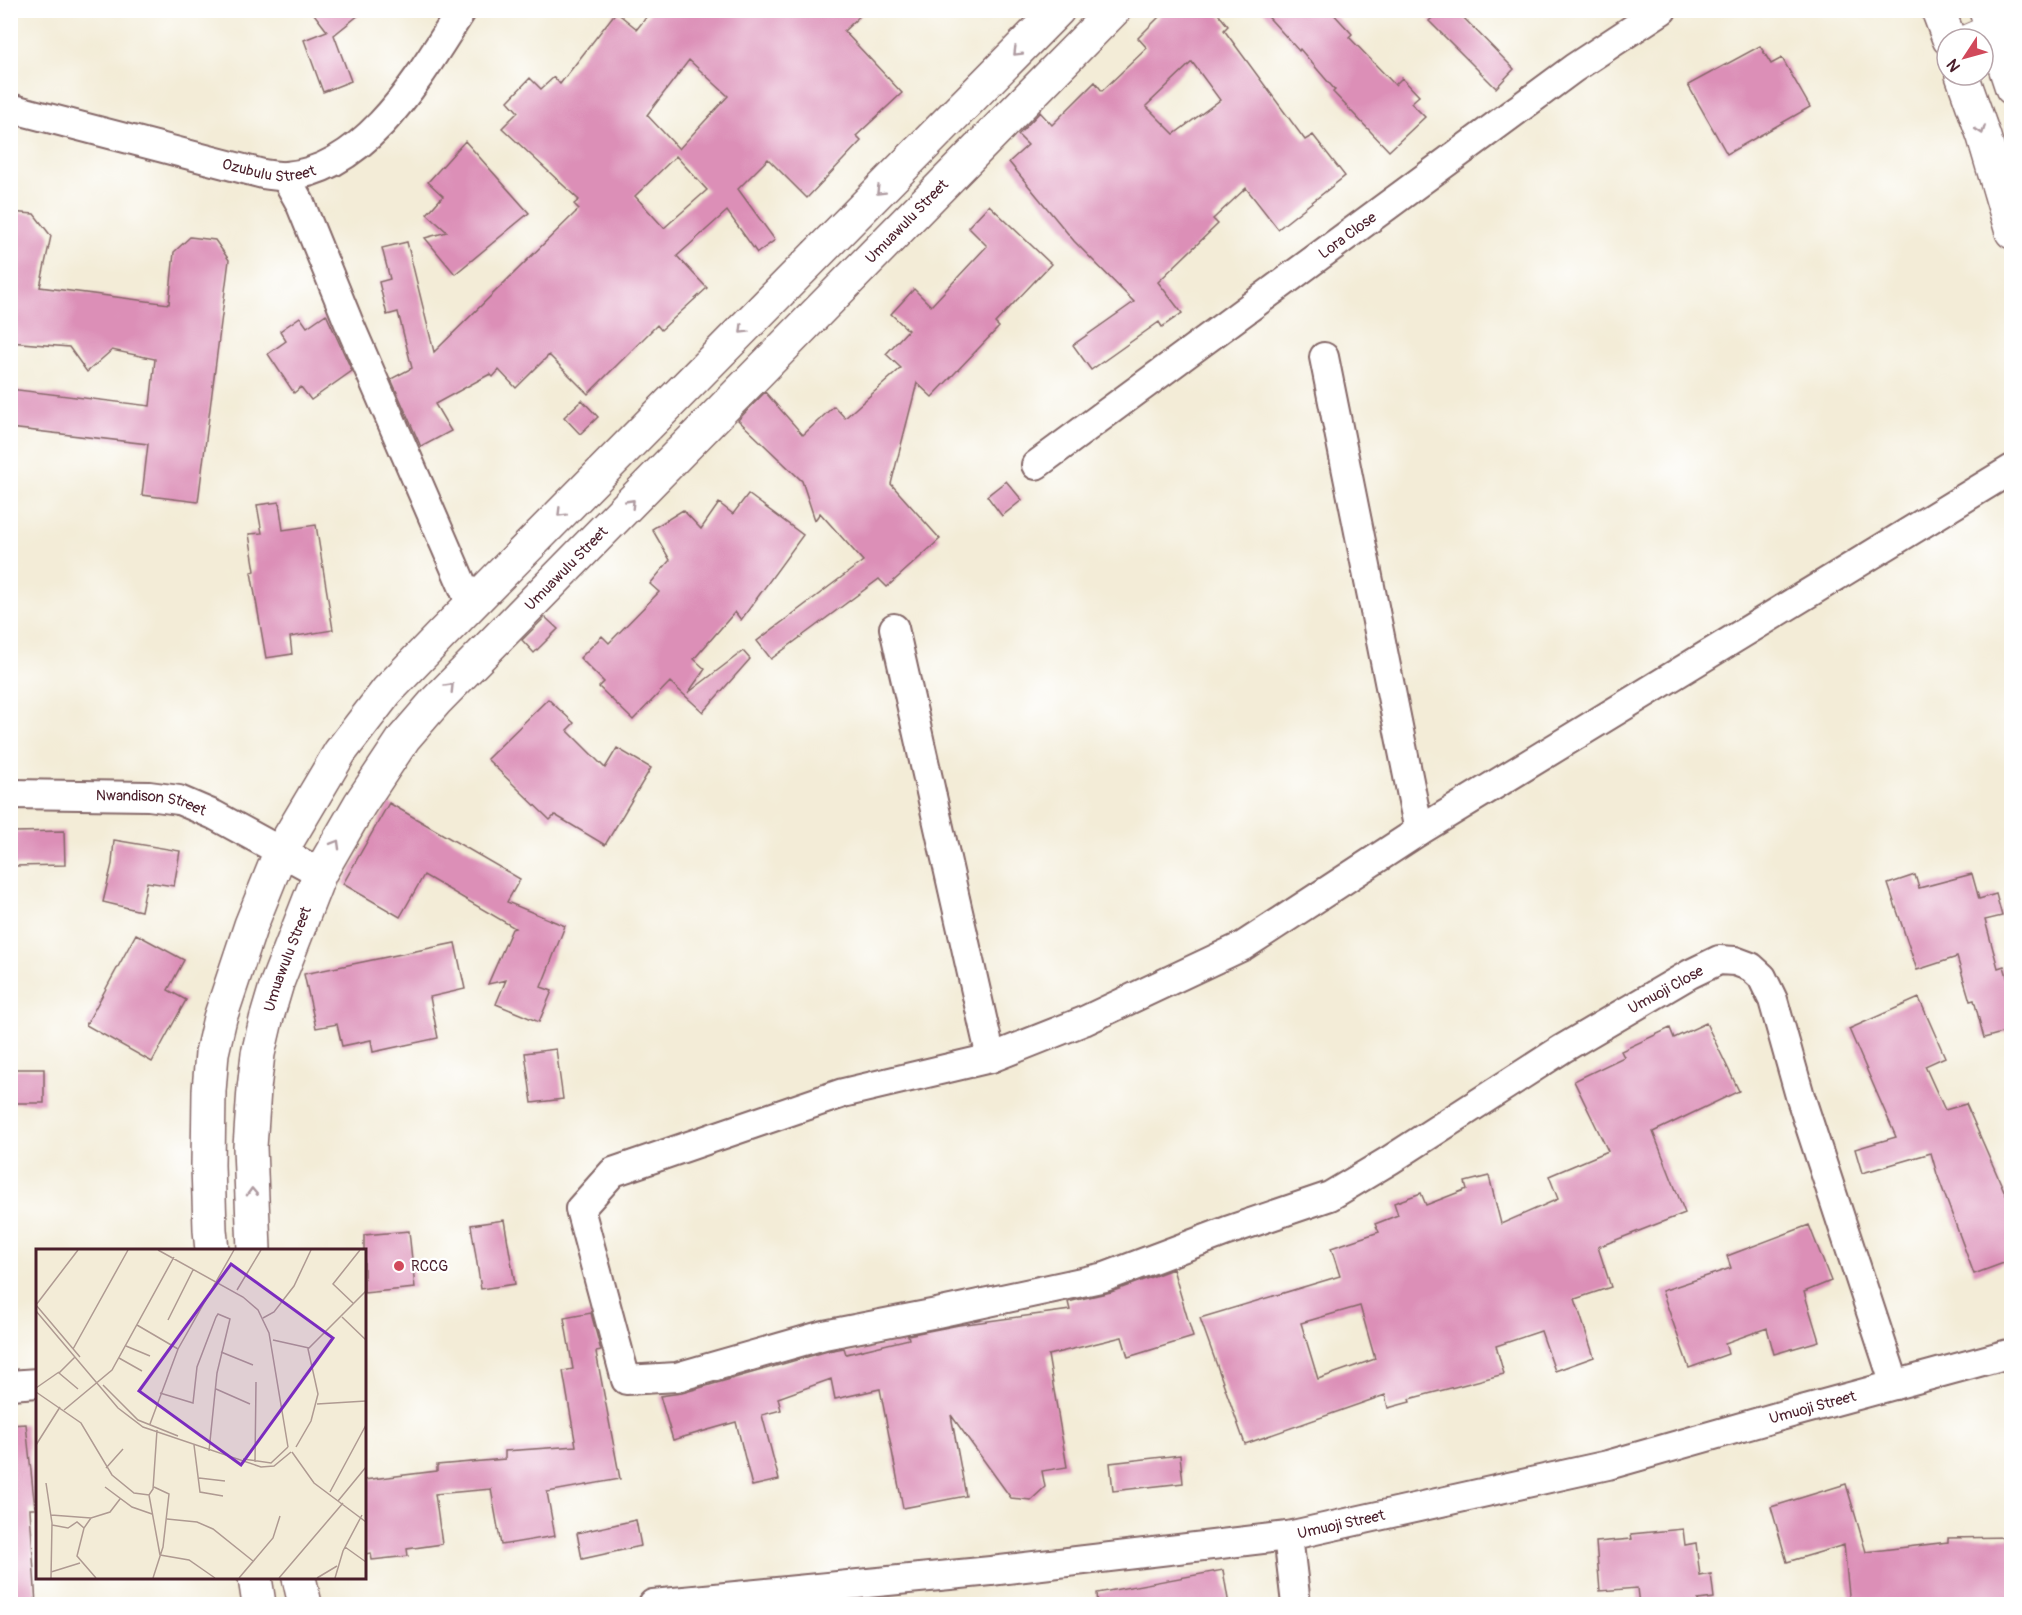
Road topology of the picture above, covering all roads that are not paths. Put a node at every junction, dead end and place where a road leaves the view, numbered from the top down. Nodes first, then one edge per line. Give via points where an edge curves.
1 (462, 10) edge
2 (1058, 10) edge
3 (1114, 10) edge
4 (1662, 10) edge
5 (1938, 10) edge
6 (1994, 14) edge
7 (1944, 27) edge
8 (1971, 27) edge
9 (1966, 87) edge
10 (2012, 88) edge
11 (10, 108) edge
12 (285, 176) junction
13 (2012, 232) edge
14 (1324, 357) dead end
15 (1036, 465) dead end
16 (2012, 469) edge
17 (471, 605) junction
18 (894, 628) dead end
19 (10, 794) edge
20 (1419, 831) junction
21 (280, 852) junction
22 (320, 873) junction
23 (991, 1058) junction
24 (212, 1249) edge
25 (254, 1249) edge
26 (2012, 1353) edge
27 (36, 1383) edge
28 (10, 1385) edge
29 (1895, 1385) junction
30 (1288, 1536) junction
31 (255, 1579) edge
32 (299, 1579) edge
33 (259, 1605) edge
34 (305, 1605) edge
35 (653, 1605) edge
36 (1296, 1605) edge

1 - 12 street, Ozubulu Street via 415,81 364,140 325,166
2 -> 17 main road
22 -> 3 main road, Umuawulu Street via 404,738 436,701
4 - 15 street, Lora Close via 1574,68
5 - 7 main road
6 - 8 lane
6 - 10 main road
9 -> 13 main road
11 - 12 street, Ozubulu Street via 263,174
12 - 17 street via 300,203
14 - 20 street
16 - 20 street
17 - 21 main road via 387,691 340,752
18 - 23 street
19 - 21 street, Nwandison Street via 178,800
20 - 23 street via 1243,946 1084,1021
21 - 22 street, Nwandison Street
21 - 24 main road via 251,925 212,1053 208,1164
25 -> 22 main road, Umuawulu Street via 250,1147 258,1054 277,983
23 - 29 street, Umuoji Close via 843,1093 613,1172 580,1209 626,1380 677,1377 824,1335 1105,1277 1330,1196 1562,1049 1719,960 1750,967 1762,977 1773,1000 1800,1096
26 - 29 street, Umuoji Street
27 - 28 street
29 - 30 street, Umuoji Street via 1608,1465
30 - 35 street, Umuoji Street
30 - 36 street
31 - 33 main road
32 - 34 main road

